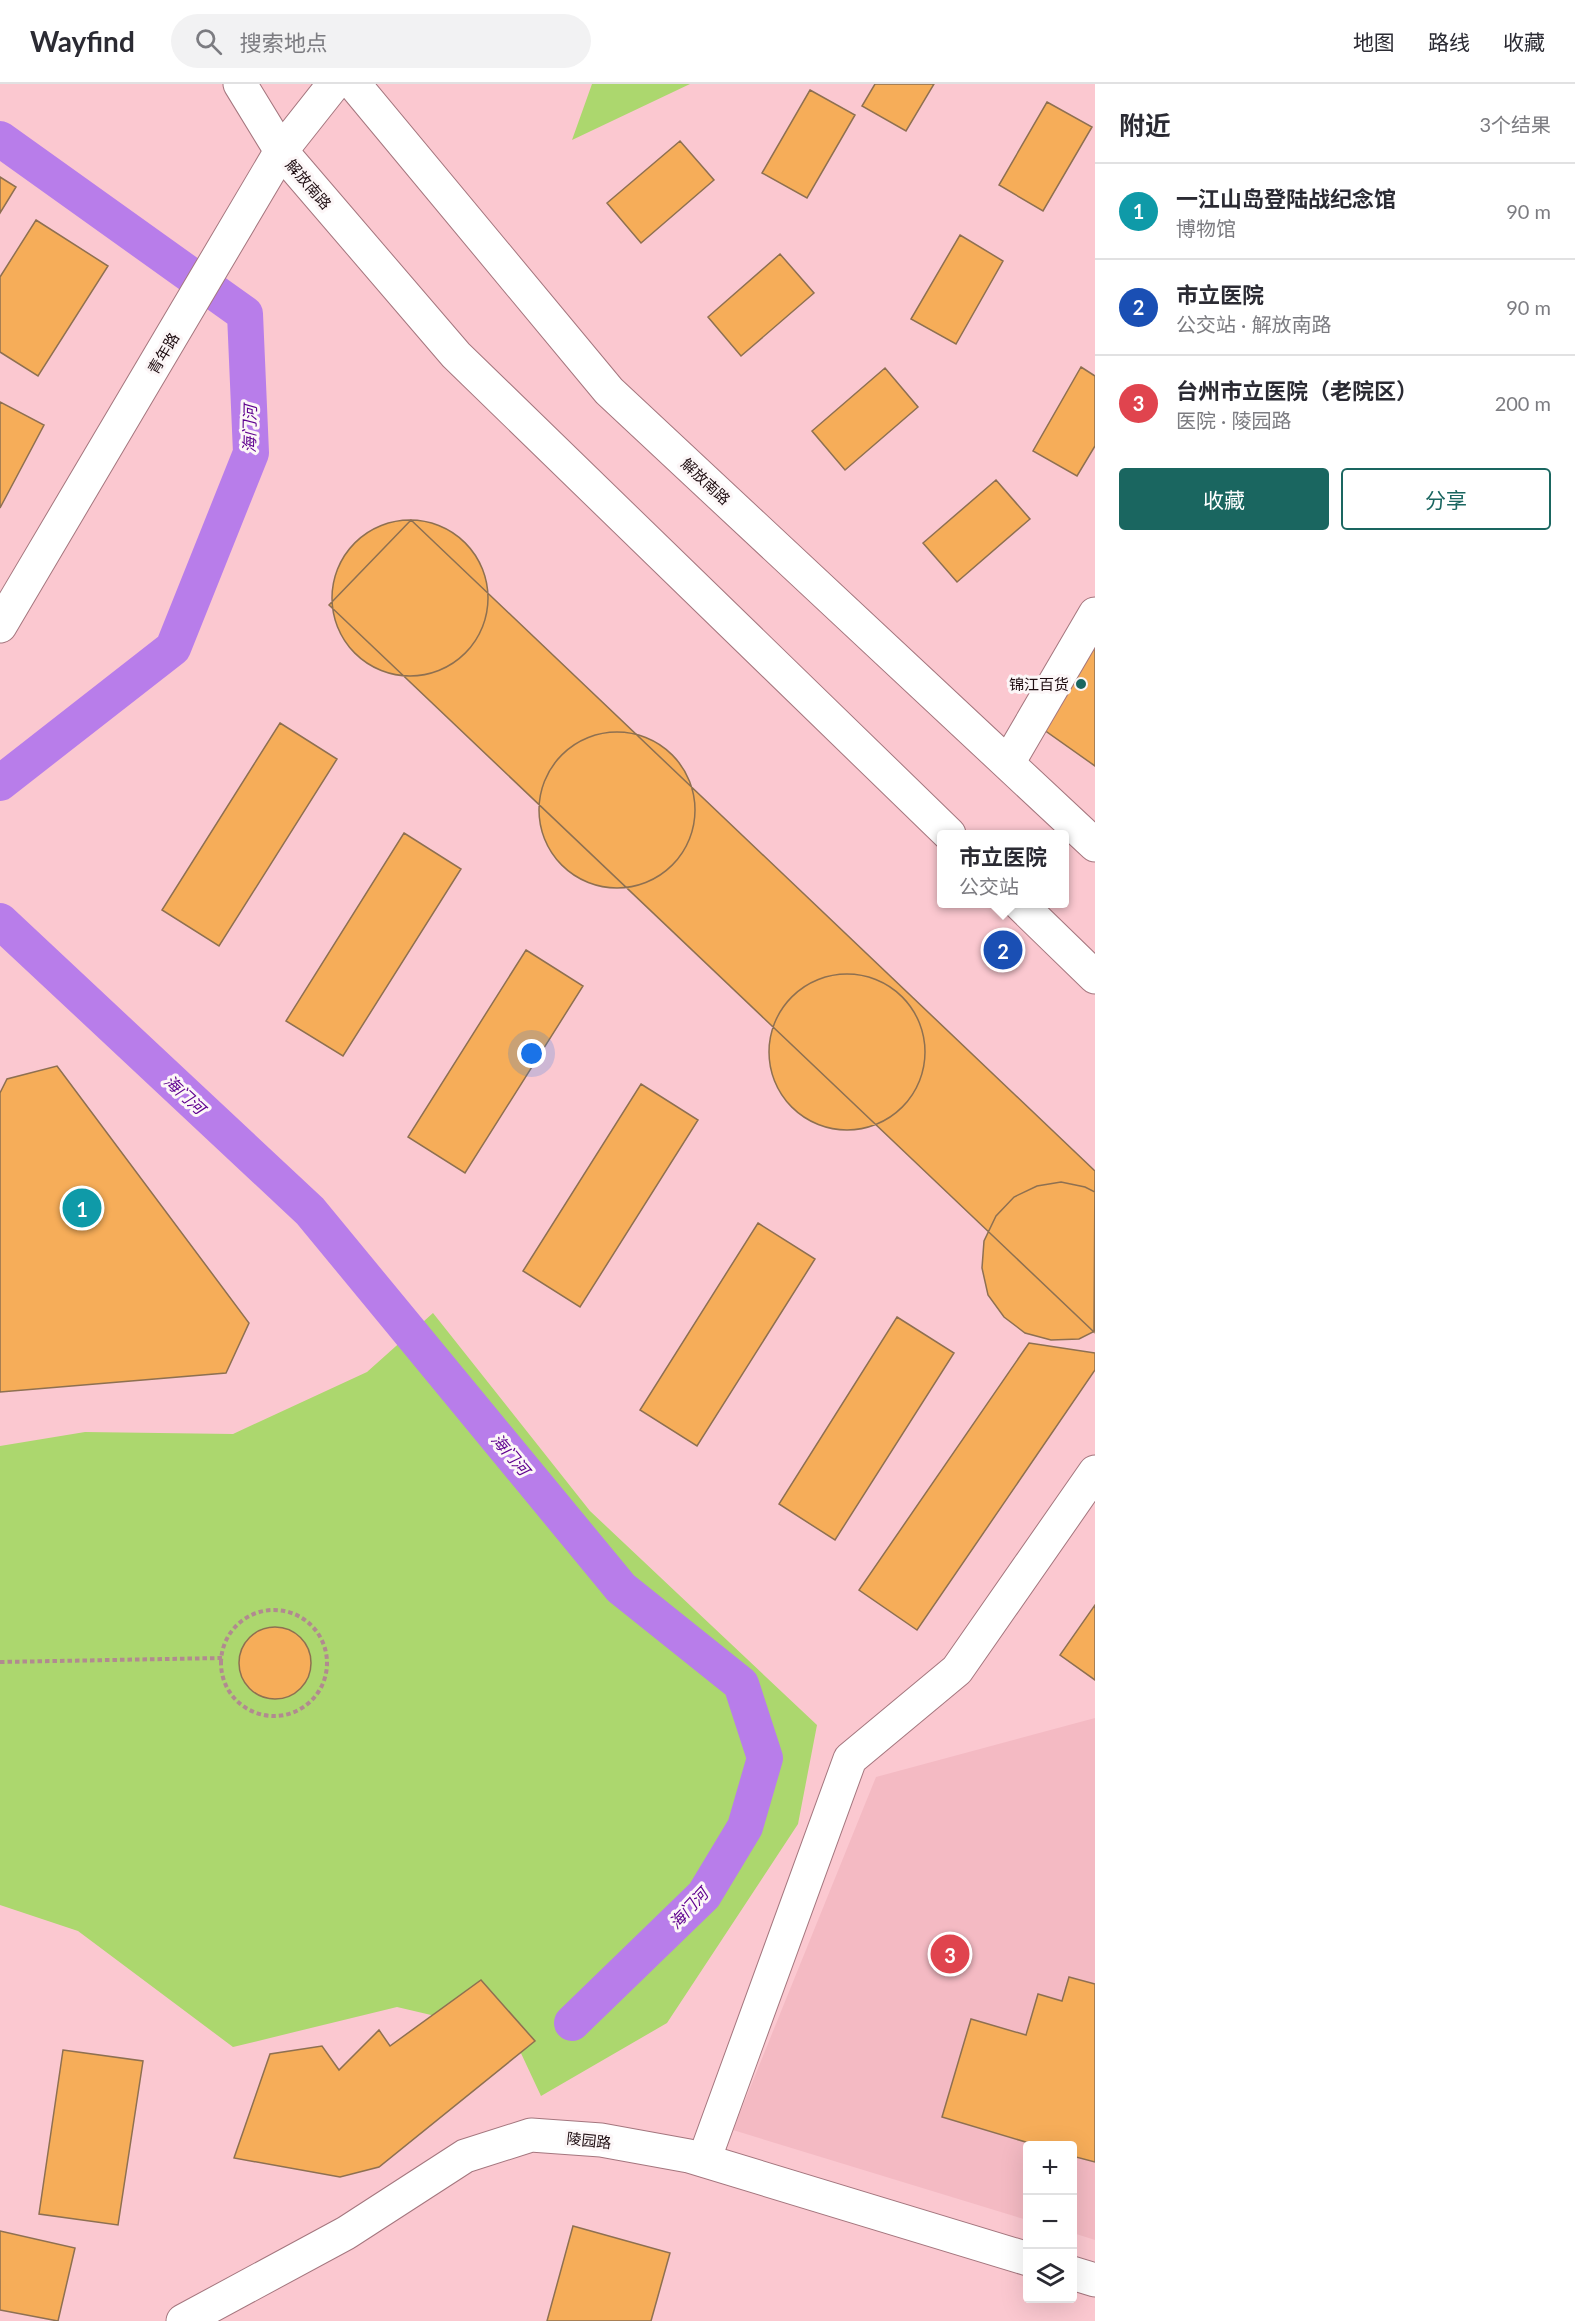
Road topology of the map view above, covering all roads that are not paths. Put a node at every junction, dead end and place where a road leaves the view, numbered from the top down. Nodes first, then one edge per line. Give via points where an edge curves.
1 (240, 84) edge
2 (334, 84) edge
3 (354, 84) edge
4 (282, 152) junction
5 (1095, 614) edge
6 (0, 626) edge
7 (1008, 763) junction
8 (945, 830) edge
9 (1095, 845) edge
10 (1025, 908) edge
11 (1095, 976) edge
12 (1095, 1472) edge
13 (704, 2160) junction
14 (1023, 2257) edge
15 (1077, 2275) edge
16 (1095, 2280) edge
17 (183, 2321) edge

1 - 4 main road, 解放南路
2 - 4 main road, 青年路
3 - 7 main road, 解放南路 via 609,391
4 - 6 main road, 青年路
4 - 8 main road, 解放南路 via 456,355
5 - 7 main road
7 - 9 main road, 解放南路
10 - 11 main road
12 - 13 main road via 957,1671 850,1759
13 - 14 main road, 陵园路
13 - 17 main road, 陵园路 via 601,2140 531,2135 465,2156 346,2233
15 - 16 main road

